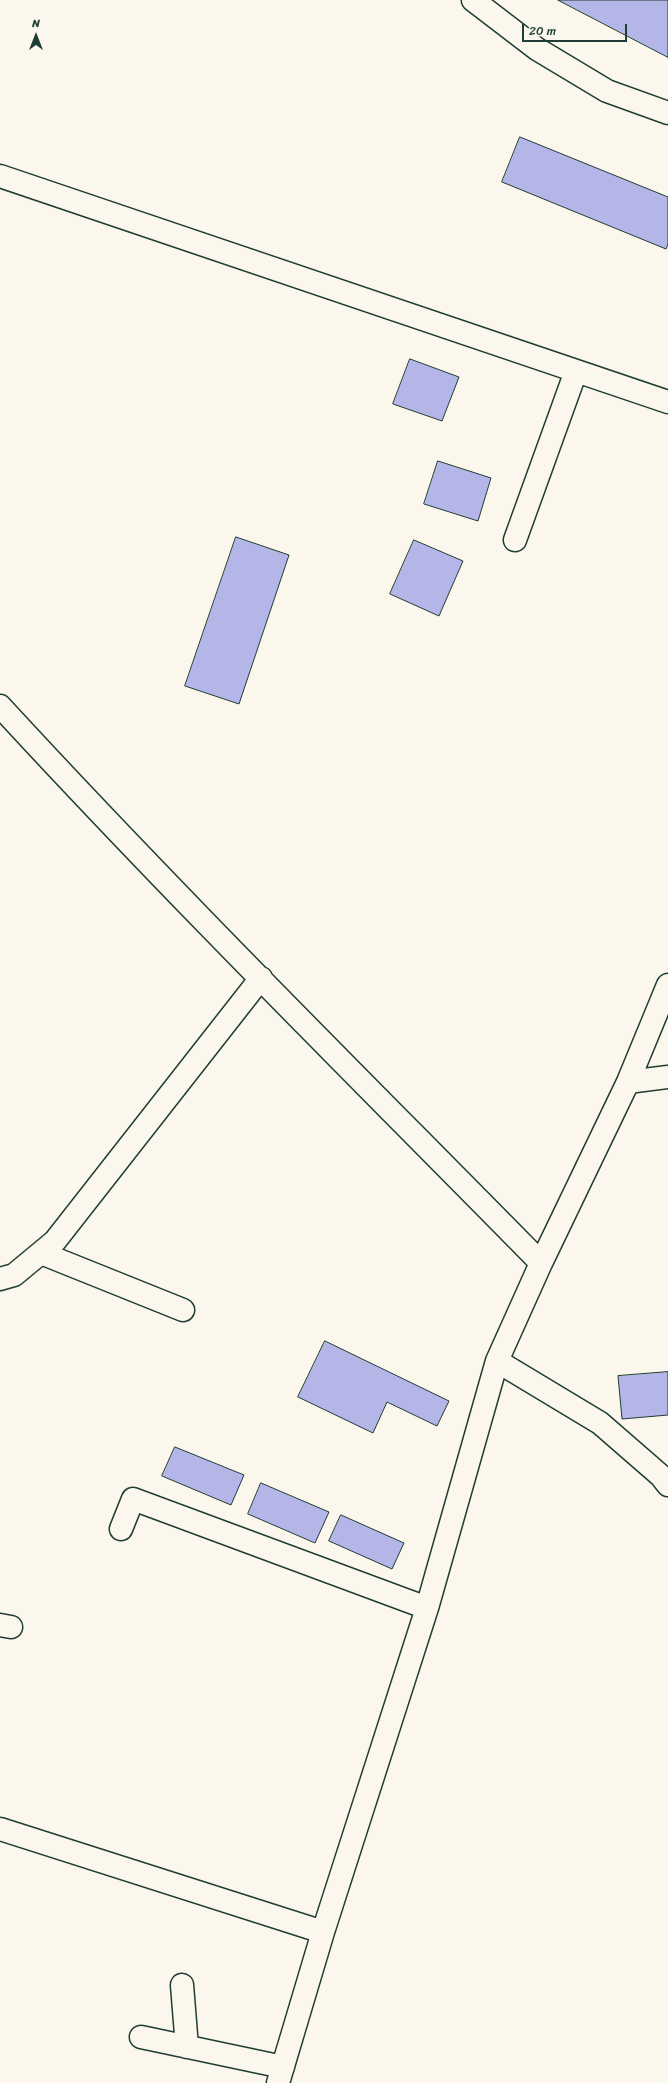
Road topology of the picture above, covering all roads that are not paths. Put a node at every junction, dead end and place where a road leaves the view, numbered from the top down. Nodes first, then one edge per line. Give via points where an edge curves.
1 (473, 0) edge
2 (668, 113) edge
3 (0, 176) edge
4 (576, 371) junction
5 (668, 402) edge
6 (515, 540) dead end
7 (0, 706) edge
8 (261, 978) junction
9 (668, 985) edge
10 (668, 1077) edge
11 (628, 1082) junction
12 (40, 1253) junction
13 (541, 1263) junction
14 (0, 1279) edge
15 (184, 1310) dead end
16 (497, 1361) junction
17 (668, 1485) edge
18 (121, 1530) dead end
19 (427, 1608) junction
20 (0, 1829) edge
21 (324, 1932) junction
22 (182, 1985) dead end
23 (141, 2037) dead end
24 (187, 2047) junction
25 (280, 2075) edge

1 - 2 street via 537,49 608,91
3 - 4 street
4 - 5 street
4 - 6 street
7 - 8 street
8 - 12 street via 55,1242
8 - 13 street
9 - 11 street
10 - 11 street
11 - 13 street
12 - 14 street via 14,1274
12 - 15 street
13 - 16 street
16 - 17 street via 600,1423
16 - 19 street
18 - 19 street via 133,1499
19 - 21 street
20 - 21 street
21 - 25 street
22 - 24 street
23 - 24 street
24 - 25 street

